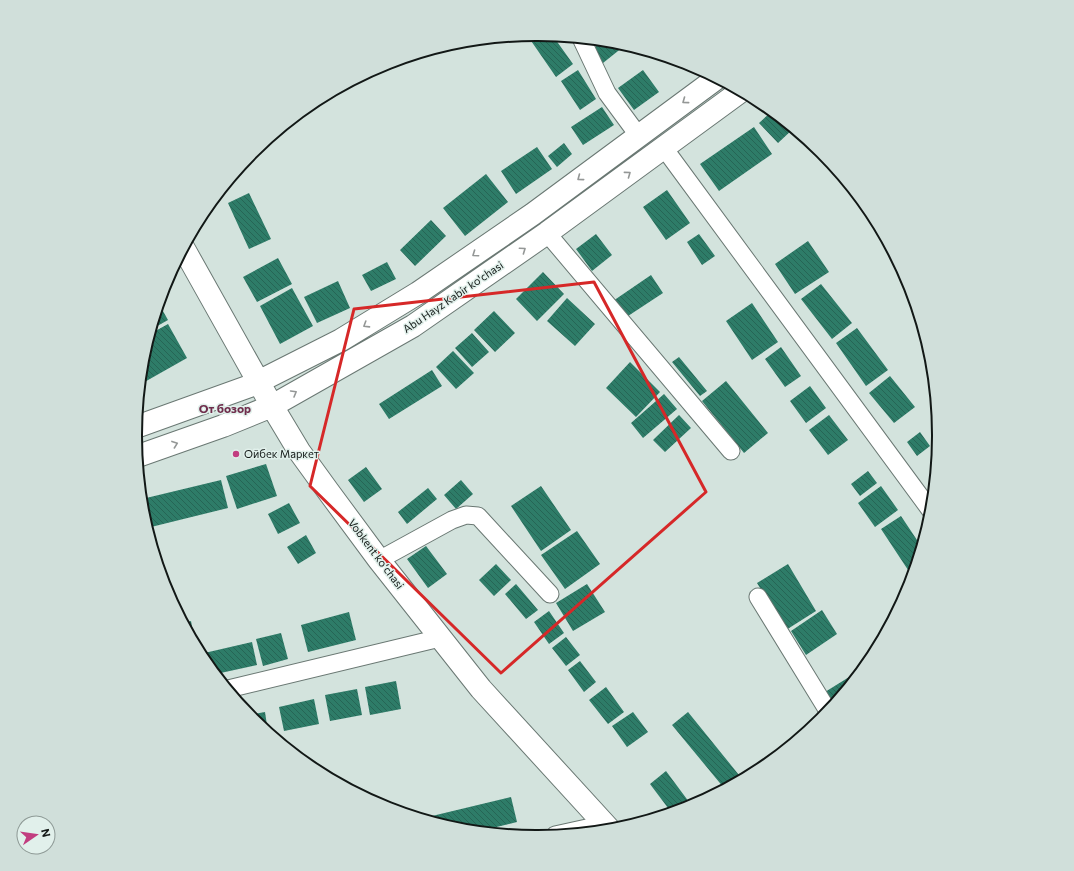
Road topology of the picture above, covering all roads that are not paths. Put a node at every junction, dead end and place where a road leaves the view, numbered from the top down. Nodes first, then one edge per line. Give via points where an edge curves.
1 (584, 44) edge
2 (711, 82) edge
3 (736, 95) edge
4 (638, 135) junction
5 (664, 148) junction
6 (546, 233) junction
7 (187, 253) edge
8 (259, 382) junction
9 (272, 406) junction
10 (142, 425) edge
11 (730, 451) dead end
12 (143, 454) edge
13 (925, 503) edge
14 (379, 560) junction
15 (550, 594) dead end
16 (758, 597) dead end
17 (440, 638) junction
18 (233, 688) edge
19 (825, 705) edge
20 (605, 824) edge

1 - 4 street via 607,93
2 -> 4 main road, Abu Hayz Kabir ko'chasi
3 - 5 main road, Abu Hayz Kabir ko'chasi
4 -> 8 main road, Abu Hayz Kabir ko'chasi via 533,214 418,293 341,340
6 -> 5 main road, Abu Hayz Kabir ko'chasi
5 - 13 street
9 -> 6 main road, Abu Hayz Kabir ko'chasi via 413,326
6 - 11 street
7 - 8 main road, Vobkent koʻchasi
8 - 9 main road, Vobkent koʻchasi
8 - 10 main road, Abu Hayz Kabir ko'chasi
12 -> 9 main road, Abu Hayz Kabir ko'chasi
9 - 14 main road, Vobkent koʻchasi via 300,451
14 - 15 street via 452,520 466,515 478,516
14 - 17 main road, Vobkent koʻchasi
16 - 19 street
17 - 18 street
17 - 20 main road, Vobkent koʻchasi

